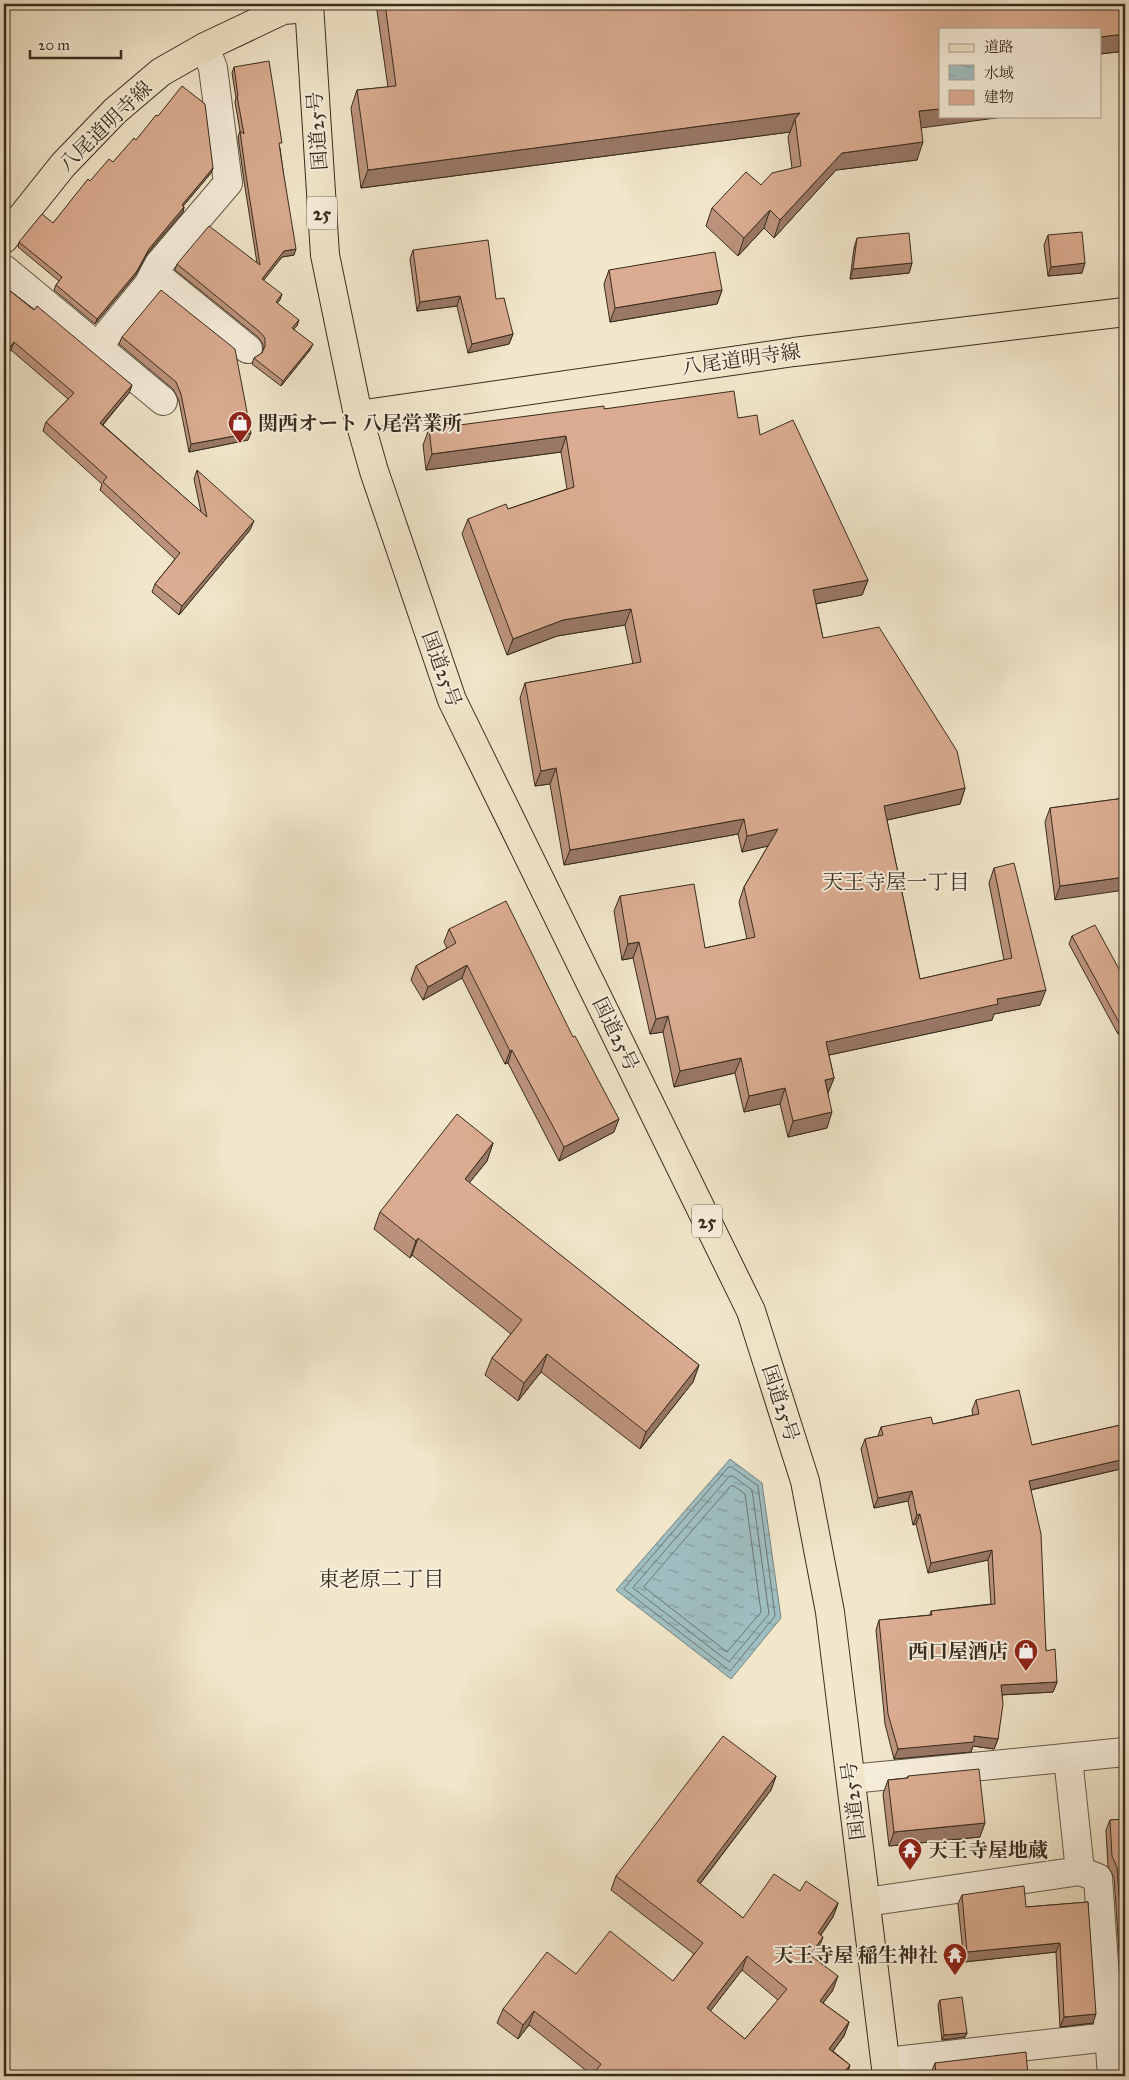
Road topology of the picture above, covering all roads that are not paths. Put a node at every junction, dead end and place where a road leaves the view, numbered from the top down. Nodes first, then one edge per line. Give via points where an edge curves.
1 (309, 6) edge
2 (205, 46) junction
3 (4, 239) edge
4 (4, 269) edge
5 (154, 273) junction
6 (1125, 312) edge
7 (97, 347) junction
8 (248, 349) dead end
9 (163, 401) dead end
10 (358, 414) junction
11 (1125, 1752) edge
12 (1068, 1758) junction
13 (851, 1779) junction
14 (1080, 1871) junction
15 (866, 1902) junction
16 (1110, 2037) junction
17 (886, 2069) edge
18 (1112, 2076) edge

1 - 2 main road, 八尾道明寺線 via 283,10
1 - 10 main road, 国道25号 / 25 via 325,255
2 - 3 main road, 八尾道明寺線 via 160,72 116,111 63,164
2 - 5 street via 213,68 228,183
4 - 7 street
5 - 7 street via 148,285
5 - 8 street
6 - 10 main road, 八尾道明寺線 via 812,349
7 - 9 street
10 - 13 main road, 国道25号 / 25 via 374,471 452,700 751,1311 805,1481 830,1612
11 - 12 street
12 - 13 street
12 - 14 street
13 - 15 main road, 国道25号 / 25
14 - 15 street
14 - 16 street via 1098,1878
15 - 17 main road, 国道25号 / 25
16 - 17 street
16 - 18 street

